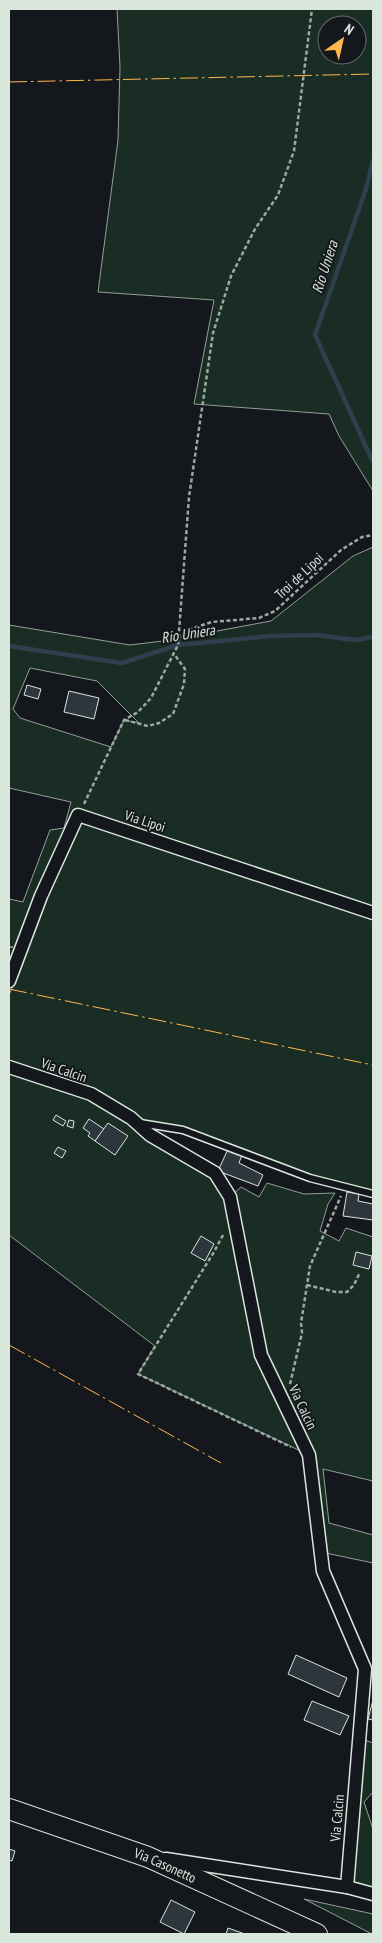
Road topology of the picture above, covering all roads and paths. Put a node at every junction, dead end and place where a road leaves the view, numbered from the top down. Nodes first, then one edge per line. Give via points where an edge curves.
1 (312, 9) edge
2 (373, 535) edge
3 (178, 637) junction
4 (174, 653) junction
5 (124, 720) junction
6 (78, 815) junction
7 (373, 913) edge
8 (9, 981) edge
9 (9, 1067) edge
10 (136, 1122) junction
11 (343, 1187) junction
12 (373, 1194) edge
13 (225, 1232) dead end
14 (360, 1272) dead end
15 (307, 1285) junction
16 (286, 1405) junction
17 (309, 1455) junction
18 (9, 1809) edge
19 (148, 1857) junction
20 (347, 1887) junction
21 (373, 1894) edge
22 (317, 1934) edge

1 - 3 path via 294,151 278,195 255,229 231,276 213,333 189,496
2 - 3 path, Troi de Lipoi via 362,537 341,550 275,611 260,618 212,622
3 - 4 path
4 - 5 path via 151,698 138,712
4 - 5 path via 185,669 184,684 173,714 148,726
5 - 6 path
6 - 7 street, Via Lipoi
6 - 8 street via 41,896
9 - 10 street, Via Calcin via 91,1094
10 - 11 lane via 183,1130 310,1178
10 - 16 street, Via Calcin via 150,1135 215,1173 230,1197 261,1355
11 - 12 lane
11 - 15 path via 310,1266
13 - 17 path via 138,1374
14 - 15 path via 347,1292
15 - 16 path via 302,1332
16 - 17 street, Via Calcin
17 - 20 street, Via Calcin via 323,1571 365,1669
18 - 19 main road, Via Casonetto
19 - 20 street
19 - 22 main road, Via Casonetto
20 - 21 street

